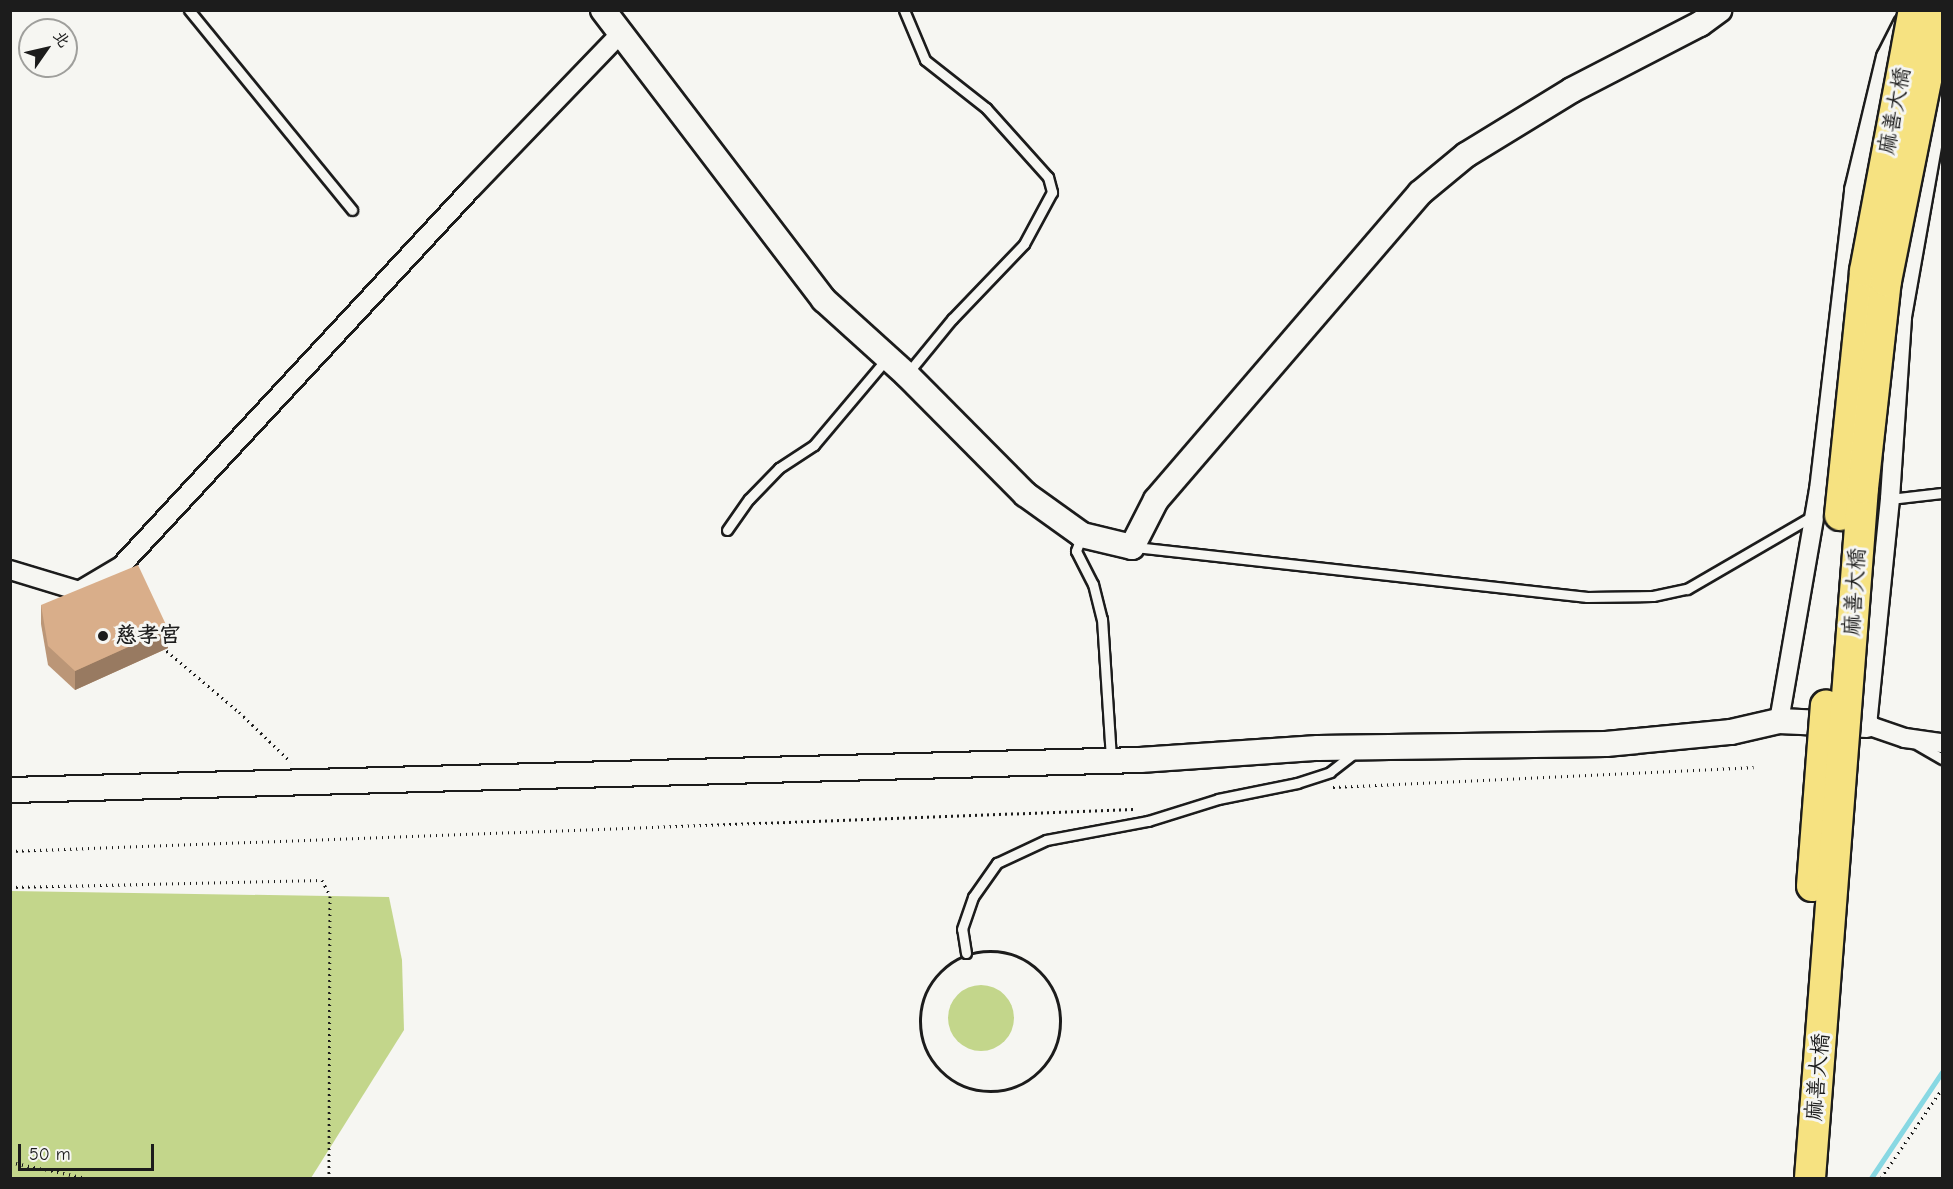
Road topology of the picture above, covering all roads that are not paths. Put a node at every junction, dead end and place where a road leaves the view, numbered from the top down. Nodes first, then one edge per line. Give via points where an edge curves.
1 (189, 10) edge
2 (603, 10) edge
3 (904, 10) edge
4 (1719, 10) edge
5 (1909, 10) edge
6 (1914, 10) edge
7 (1940, 10) edge
8 (1942, 25) edge
9 (620, 34) junction
10 (1942, 90) edge
11 (352, 210) dead end
12 (888, 357) junction
13 (907, 375) junction
14 (1942, 493) edge
15 (1890, 499) junction
16 (1815, 514) junction
17 (727, 530) dead end
18 (1082, 536) junction
19 (1132, 547) junction
20 (10, 570) edge
21 (1779, 721) junction
22 (1867, 725) junction
23 (1905, 738) junction
24 (1942, 743) edge
25 (1359, 748) junction
26 (1111, 759) junction
27 (1942, 759) edge
28 (10, 790) edge
29 (966, 953) road end
30 (1790, 1179) edge
31 (1810, 1179) edge

1 - 11 lane
2 - 9 street
3 - 13 lane via 925,60 986,108 1048,177 1052,192 1024,244 952,319
4 - 19 street via 1700,24 1572,90 1466,155 1420,193 1156,500
5 - 16 street via 1886,57 1854,190
6 - 30 main road, 麻善大橋, bridge via 1865,271 1844,466
7 - 8 street
7 - 31 main road, 麻善大橋, bridge via 1887,281 1863,488
9 - 12 street via 824,300
9 - 20 street via 121,566 79,591
10 - 15 street via 1902,318
12 - 13 street
12 - 17 lane via 814,445 779,468 749,499
13 - 18 street via 1025,494
14 - 15 lane
15 - 22 street
16 - 19 lane via 1687,590 1653,596 1587,597
16 - 21 street
18 - 19 street
18 - 26 lane via 1076,551 1093,584 1102,619
21 - 22 street
21 - 25 street via 1731,732 1606,744
22 - 23 street
23 - 24 street
23 - 27 lane
25 - 26 street
25 - 29 lane via 1330,772 1297,783 1218,799 1148,821 1046,840 997,863 973,897 962,929
26 - 28 street

